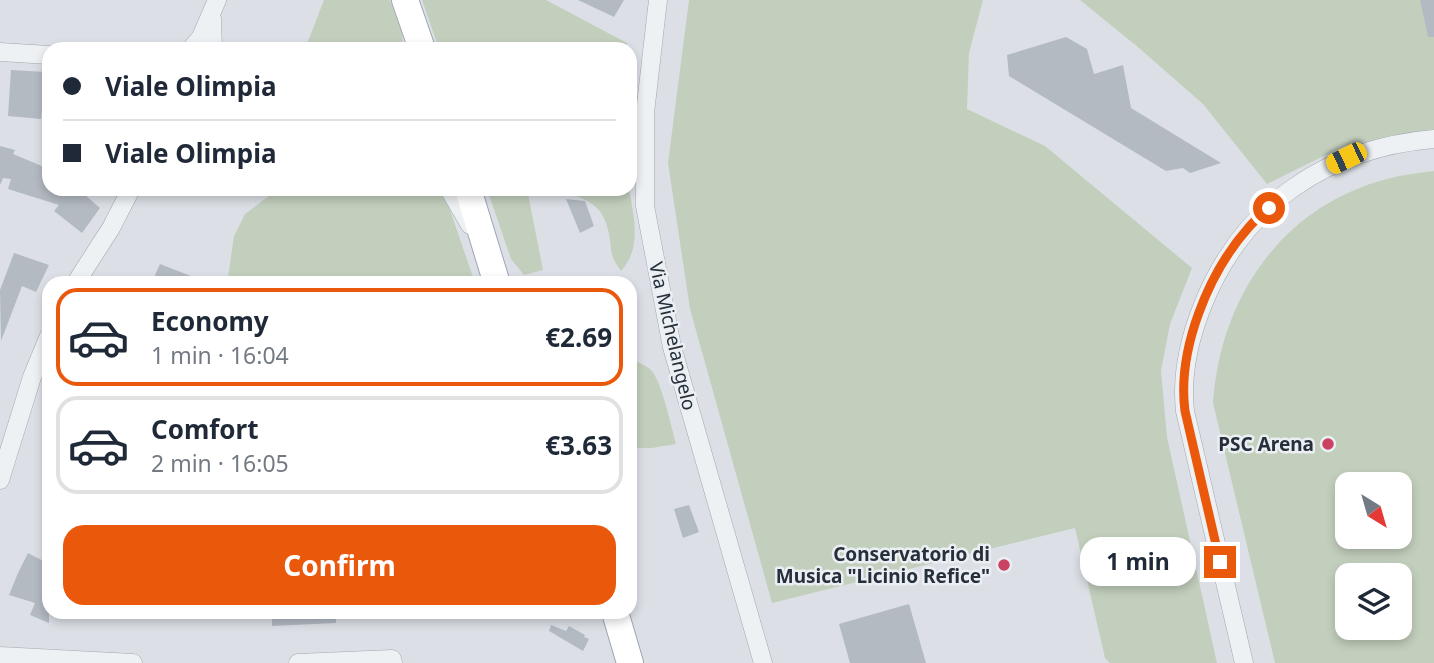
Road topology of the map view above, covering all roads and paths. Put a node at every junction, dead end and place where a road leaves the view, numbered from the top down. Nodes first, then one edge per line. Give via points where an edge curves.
1 (405, 0) edge
2 (658, 0) edge
3 (214, 6) edge
4 (417, 41) edge
5 (197, 42) edge
6 (212, 42) edge
7 (0, 52) edge
8 (42, 55) edge
9 (1434, 139) edge
10 (128, 196) edge
11 (453, 196) edge
12 (470, 196) edge
13 (80, 276) edge
14 (494, 276) edge
15 (495, 276) edge
16 (42, 353) edge
17 (0, 480) edge
18 (617, 619) edge
19 (0, 656) edge
20 (49, 661) edge
21 (392, 661) edge
22 (133, 663) edge
23 (298, 663) edge
24 (630, 663) edge
25 (763, 663) edge
26 (1244, 663) edge

1 - 4 main road
2 - 25 street, Via Michelangelo via 645,113 645,206 671,346
3 - 5 street
3 - 6 street
7 - 8 street
9 - 26 street via 1346,158 1292,188 1249,227 1231,251 1195,325 1185,371 1185,411
10 - 13 street
11 - 14 street
12 - 15 main road
16 - 17 street
18 - 24 main road
19 - 20 street
20 - 22 street
21 - 23 street

